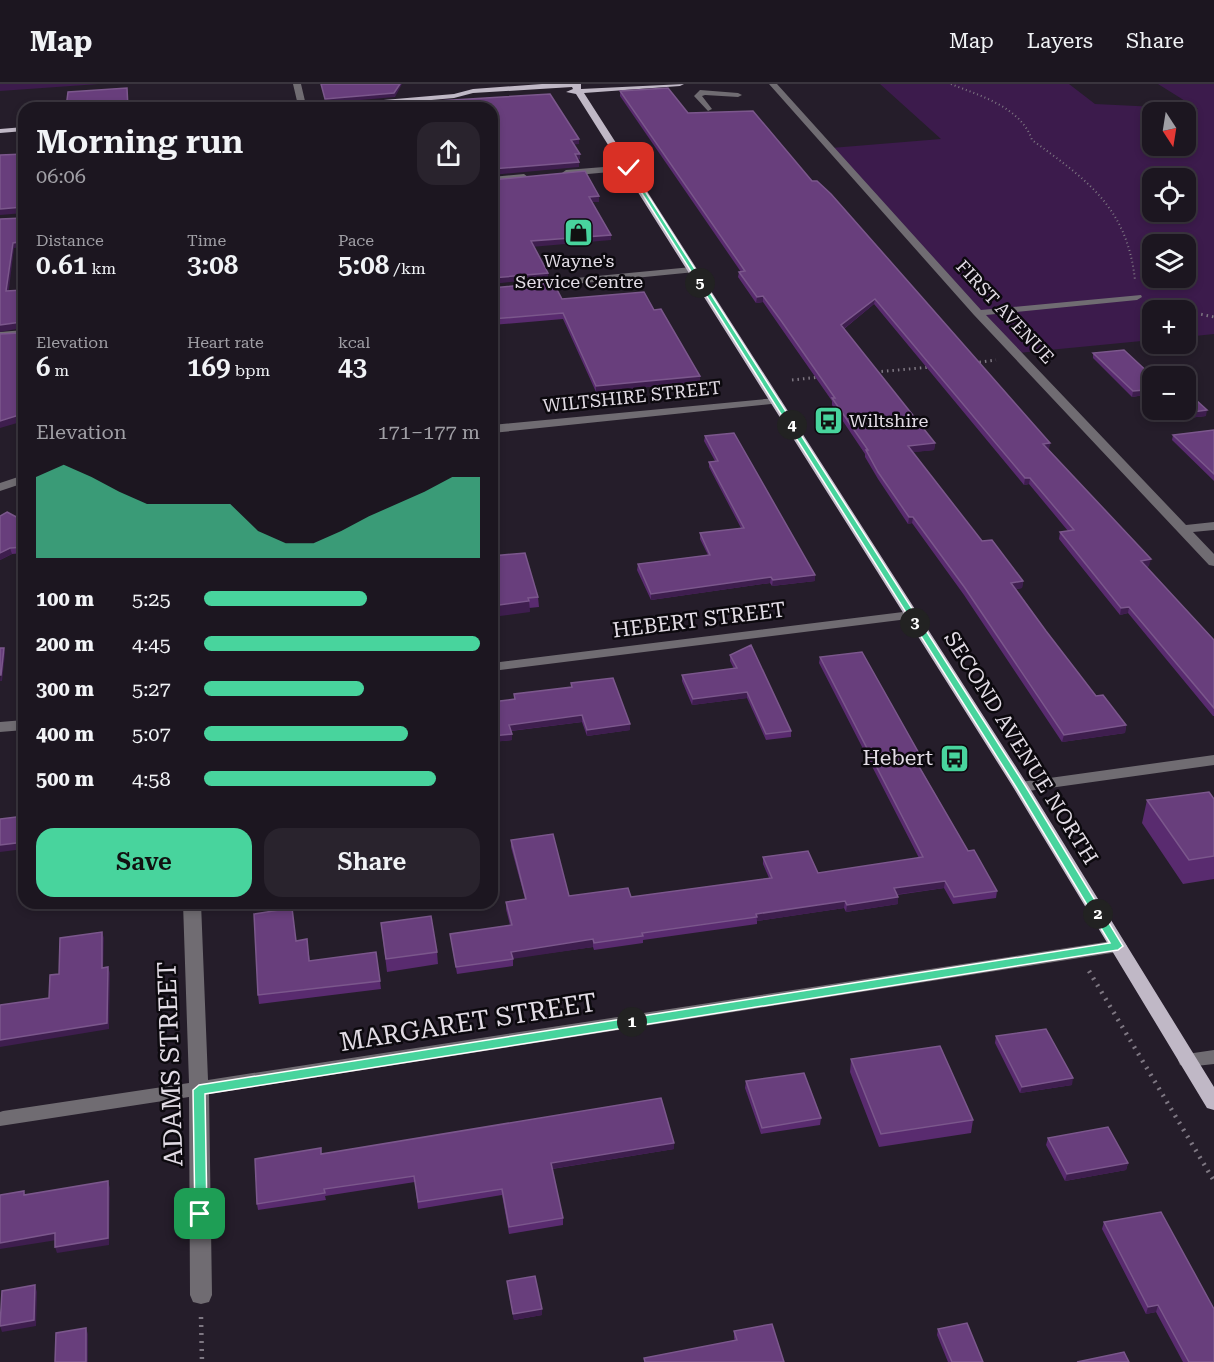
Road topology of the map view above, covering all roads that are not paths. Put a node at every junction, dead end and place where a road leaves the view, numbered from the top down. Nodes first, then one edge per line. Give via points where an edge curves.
1 (297, 84) edge
2 (680, 84) edge
3 (773, 84) edge
4 (576, 86) edge
5 (738, 95) dead end
6 (301, 102) edge
7 (401, 102) edge
8 (708, 109) dead end
9 (18, 130) edge
10 (0, 131) edge
11 (629, 168) junction
12 (560, 174) edge
13 (538, 176) edge
14 (498, 179) edge
15 (692, 270) junction
16 (527, 286) edge
17 (1137, 297) road end
18 (978, 313) junction
19 (18, 334) edge
20 (0, 335) edge
21 (776, 401) junction
22 (498, 428) edge
23 (18, 480) edge
24 (0, 487) edge
25 (1214, 526) edge
26 (1184, 529) junction
27 (1214, 562) edge
28 (911, 615) junction
29 (498, 666) edge
30 (18, 725) edge
31 (0, 727) edge
32 (1212, 763) edge
33 (1021, 787) junction
34 (192, 909) edge
35 (1118, 946) junction
36 (1214, 1057) edge
37 (1187, 1060) junction
38 (199, 1090) junction
39 (1214, 1103) edge
40 (3, 1119) dead end
41 (201, 1295) road end

1 - 6 street
2 - 4 main road
3 - 18 street, FIRST AVENUE
4 - 7 main road via 480,98 454,96
4 - 11 main road, SECOND AVENUE NORTH
5 - 8 street via 700,93 698,96
9 - 10 main road
11 - 12 street
11 - 15 main road, SECOND AVENUE NORTH
13 - 14 street
15 - 16 street
15 - 21 main road, SECOND AVENUE NORTH
17 - 18 street
18 - 26 street, FIRST AVENUE
19 - 20 street
21 - 22 street, WILTSHIRE STREET
21 - 28 main road, SECOND AVENUE NORTH
23 - 24 street
25 - 26 street
26 - 27 street, FIRST AVENUE
28 - 29 street, HEBERT STREET
28 - 33 main road, SECOND AVENUE NORTH
30 - 31 street
32 - 33 street
33 - 35 main road, SECOND AVENUE NORTH
34 - 38 street, ADAMS STREET
35 - 37 main road, SECOND AVENUE NORTH
35 - 38 street, MARGARET STREET
36 - 37 street
37 - 39 main road, SECOND AVENUE NORTH
38 - 40 street, MARGARET STREET
38 - 41 street, ADAMS STREET

